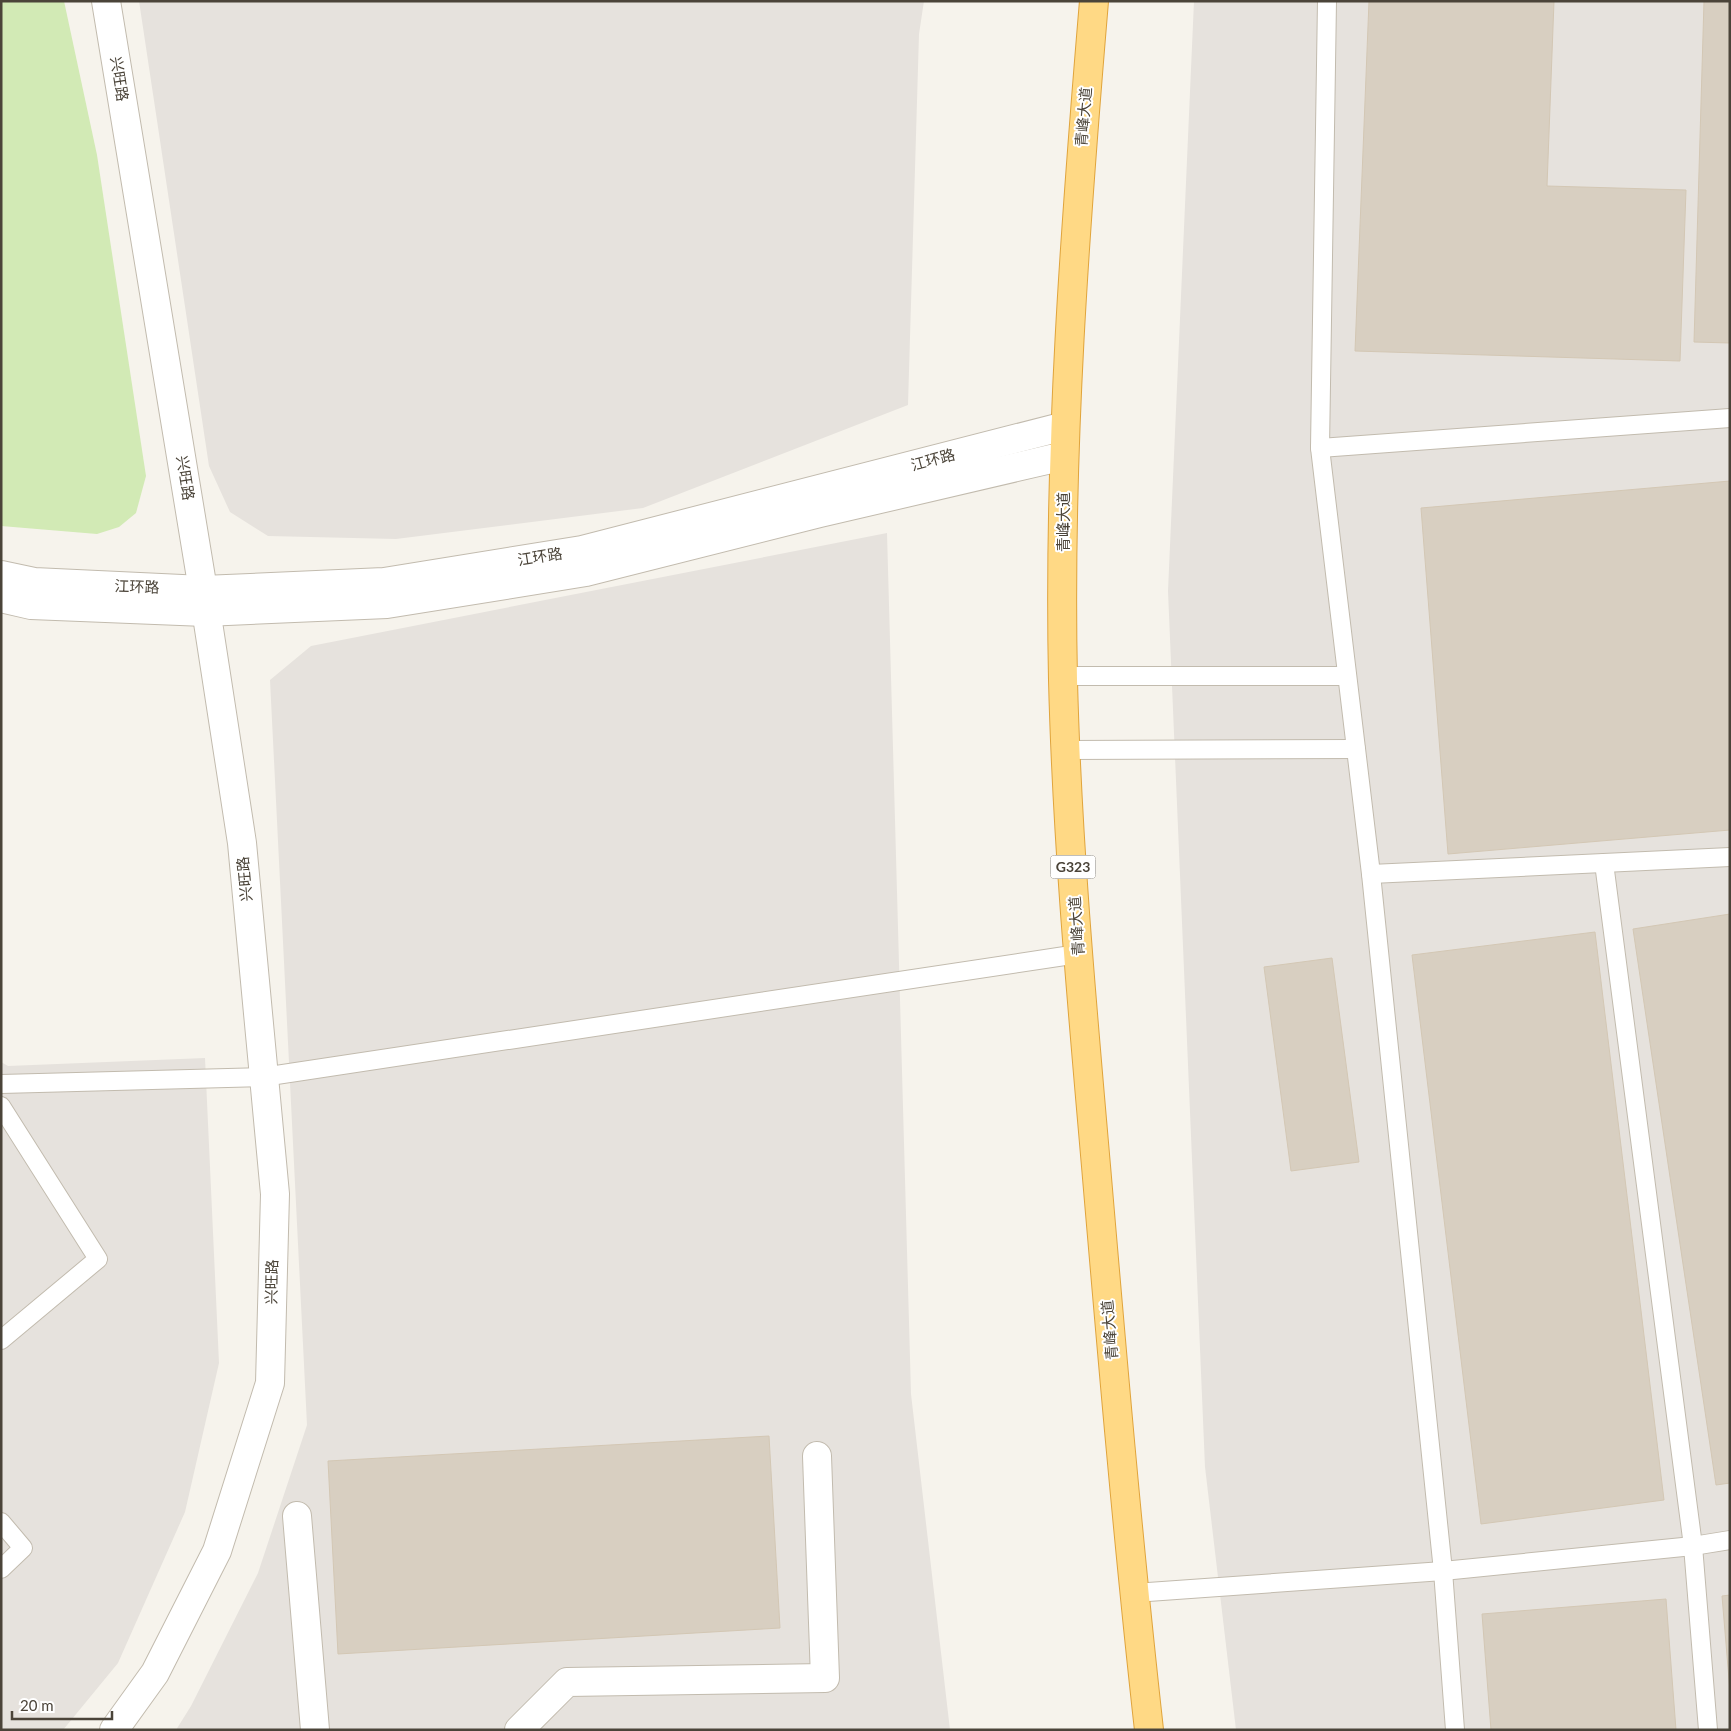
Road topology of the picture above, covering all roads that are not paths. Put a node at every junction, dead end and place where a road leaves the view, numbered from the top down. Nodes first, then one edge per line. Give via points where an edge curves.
1 (106, 1) edge
2 (1094, 1) edge
3 (1328, 1) edge
4 (1730, 418) edge
5 (1065, 426) junction
6 (1320, 448) junction
7 (1064, 456) junction
8 (1, 575) edge
9 (1, 598) edge
10 (204, 601) junction
11 (1063, 676) junction
12 (1347, 676) junction
13 (1356, 749) junction
14 (1066, 750) junction
15 (1730, 857) edge
16 (1604, 863) junction
17 (1371, 874) junction
18 (1078, 954) junction
19 (263, 1077) junction
20 (1, 1084) edge
21 (1, 1106) edge
22 (1, 1340) edge
23 (817, 1456) dead end
24 (297, 1516) dead end
25 (1, 1522) edge
26 (1730, 1540) edge
27 (1693, 1546) junction
28 (1, 1568) edge
29 (1443, 1570) junction
30 (1134, 1593) junction
31 (114, 1730) edge
32 (315, 1730) edge
33 (519, 1730) edge
34 (1149, 1730) edge
35 (1455, 1730) edge
36 (1708, 1730) edge

1 - 10 street, 兴旺路
2 - 5 highway, 青峰大道 / G323 via 1082,137
3 - 6 lane
4 - 6 lane
5 - 7 highway, 青峰大道 / G323
5 - 10 street, 江环路 via 582,550 384,582
6 - 12 lane
7 - 10 street, 江环路 via 810,515 586,572 386,604
7 - 11 highway, 青峰大道 / G323
8 - 10 street, 江环路 via 34,582
9 - 10 street, 江环路 via 31,605
10 - 19 street, 兴旺路 via 242,843
11 - 12 lane
11 - 14 highway, 青峰大道 / G323
12 - 13 lane
13 - 14 lane
13 - 17 lane
14 - 18 highway, 青峰大道 / G323
15 - 16 lane
16 - 17 lane
16 - 27 lane
17 - 29 lane
18 - 19 lane
18 - 30 highway, 青峰大道 / G323
19 - 20 lane
19 - 31 street, 兴旺路 via 274,1194 270,1383 217,1551 155,1673
21 - 22 lane via 98,1259
23 - 33 street via 825,1678 566,1682
24 - 32 street
25 - 28 lane via 23,1548
26 - 27 lane
27 - 29 lane
27 - 36 lane
29 - 30 lane
29 - 35 lane
30 - 34 highway, 青峰大道 / G323

